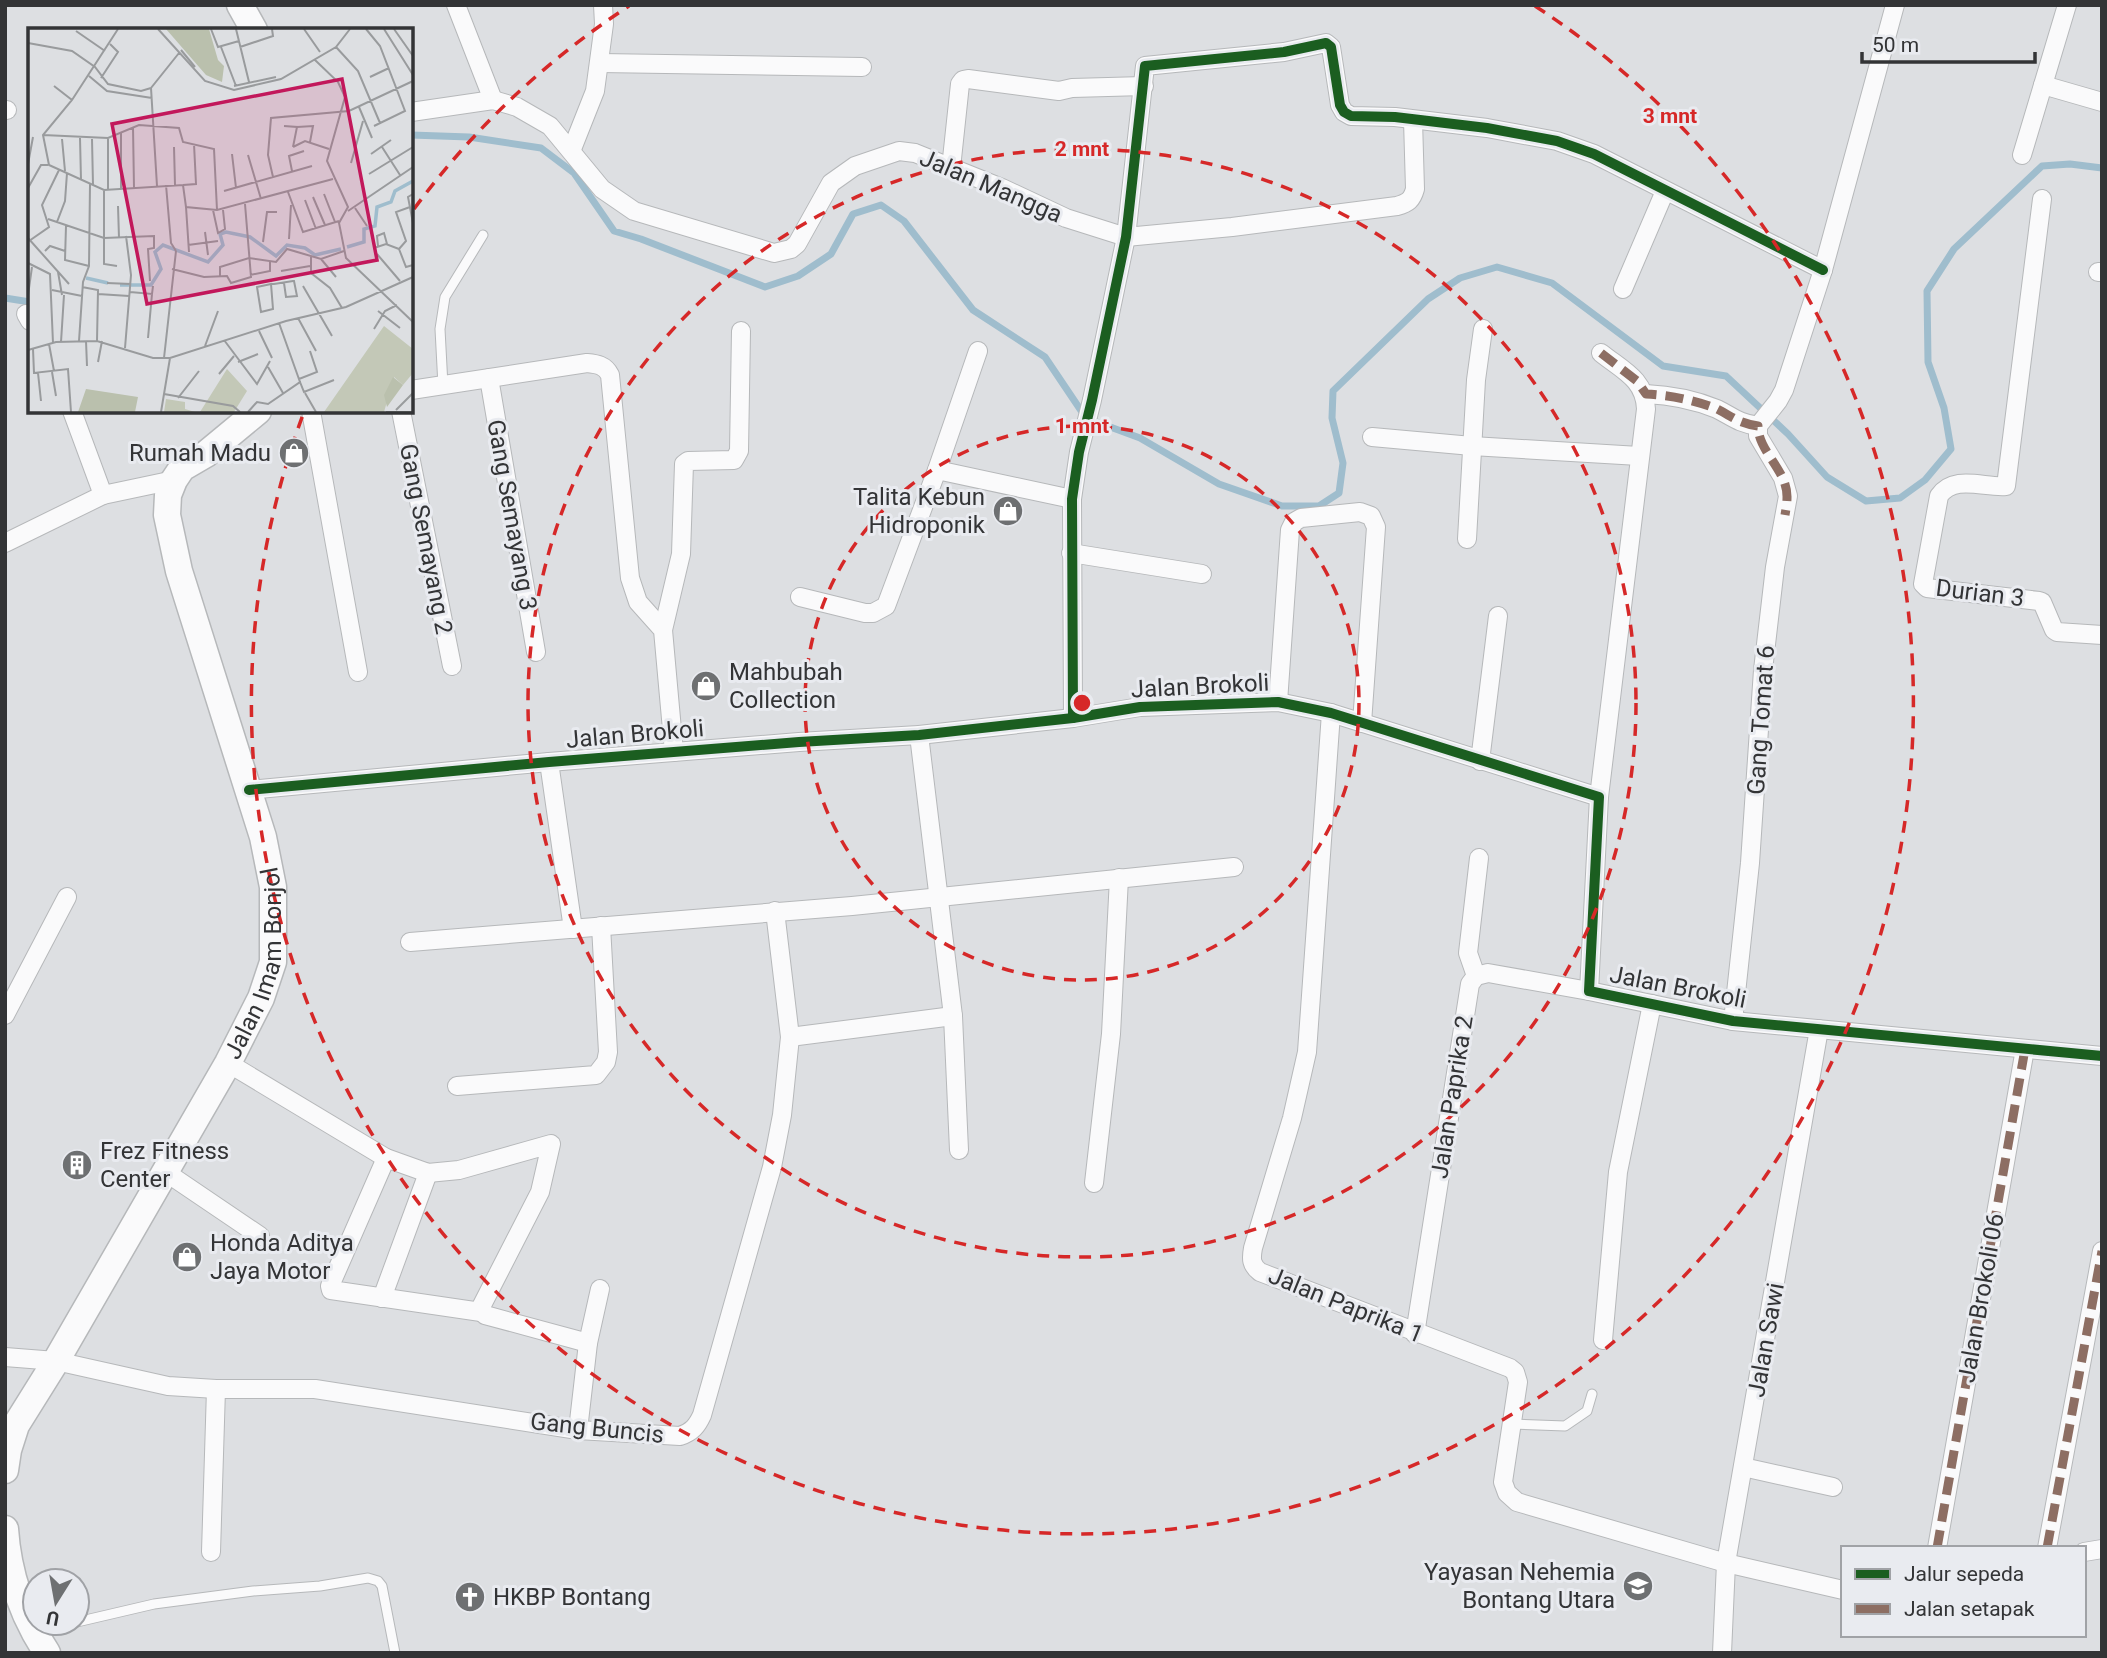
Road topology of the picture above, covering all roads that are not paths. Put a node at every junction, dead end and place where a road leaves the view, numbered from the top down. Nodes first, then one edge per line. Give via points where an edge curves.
1 (240, 5) edge
2 (456, 5) edge
3 (604, 5) edge
4 (1895, 5) edge
5 (2067, 5) edge
6 (253, 28) edge
7 (600, 63) junction
8 (862, 67) dead end
9 (2043, 85) junction
10 (1144, 86) junction
11 (493, 100) junction
12 (2102, 102) edge
13 (413, 112) edge
14 (1413, 120) junction
15 (572, 149) junction
16 (2022, 155) dead end
17 (951, 168) junction
18 (1665, 191) junction
19 (2042, 199) dead end
20 (484, 235) dead end
21 (1126, 237) junction
22 (1823, 270) junction
23 (1623, 289) dead end
24 (1483, 329) dead end
25 (741, 331) dead end
26 (978, 351) dead end
27 (1601, 353) dead end
28 (489, 378) junction
29 (443, 386) junction
30 (413, 390) edge
31 (1646, 394) junction
32 (73, 413) edge
33 (256, 413) edge
34 (311, 413) edge
35 (401, 413) edge
36 (1764, 419) junction
37 (1372, 437) dead end
38 (1472, 446) junction
39 (1639, 456) junction
40 (937, 470) junction
41 (174, 480) junction
42 (103, 495) junction
43 (1072, 499) junction
44 (1466, 539) dead end
45 (5, 543) edge
46 (1071, 552) junction
47 (1202, 574) dead end
48 (800, 597) dead end
49 (1498, 616) dead end
50 (663, 630) junction
51 (2102, 635) edge
52 (536, 652) dead end
53 (452, 666) dead end
54 (358, 672) dead end
55 (1278, 702) junction
56 (1331, 713) junction
57 (1073, 718) junction
58 (1362, 723) junction
59 (919, 735) junction
60 (674, 752) junction
61 (1480, 761) junction
62 (549, 762) junction
63 (249, 790) junction
64 (1599, 797) junction
65 (1479, 858) dead end
66 (1234, 867) dead end
67 (1119, 878) junction
68 (67, 897) dead end
69 (937, 898) junction
70 (775, 911) junction
71 (601, 926) junction
72 (573, 929) junction
73 (411, 942) dead end
74 (1476, 976) junction
75 (1589, 991) junction
76 (1652, 1004) junction
77 (5, 1015) edge
78 (953, 1016) junction
79 (1733, 1021) junction
80 (1819, 1029) junction
81 (790, 1037) junction
82 (2025, 1049) junction
83 (2102, 1056) edge
84 (228, 1063) junction
85 (457, 1086) dead end
86 (959, 1150) dead end
87 (386, 1158) junction
88 (164, 1171) junction
89 (428, 1173) junction
90 (1094, 1183) dead end
91 (260, 1236) dead end
92 (2102, 1251) edge
93 (600, 1289) dead end
94 (382, 1298) junction
95 (481, 1312) junction
96 (1415, 1334) junction
97 (1603, 1340) dead end
98 (587, 1343) junction
99 (5, 1357) edge
100 (56, 1361) junction
101 (216, 1389) junction
102 (1591, 1394) dead end
103 (1512, 1424) junction
104 (578, 1430) junction
105 (1743, 1467) junction
106 (5, 1469) edge
107 (1833, 1486) dead end
108 (5, 1529) edge
109 (1937, 1546) edge
110 (2047, 1546) edge
111 (211, 1552) dead end
112 (1726, 1563) junction
113 (1841, 1590) edge
114 (91, 1619) edge
115 (41, 1644) edge
116 (395, 1653) edge
117 (1721, 1653) edge

1 - 6 street
2 - 11 street
3 - 7 street
4 - 22 street
5 - 9 street
7 - 8 street
7 - 15 street via 591,105
9 - 12 street
9 - 16 street
10 - 14 street via 1145,66 1326,43 1331,47 1344,112
10 - 17 street via 1059,91 963,80
10 - 21 street
11 - 13 street, Jalan Mangga
11 - 15 street, Jalan Mangga via 536,116
14 - 18 street via 1557,141 1594,154
14 - 21 street, Jalan Mangga via 1415,189 1407,203
15 - 17 street, Jalan Mangga via 602,189 634,211 774,253 797,244 831,183 855,166 899,151
17 - 21 street, Jalan Mangga via 1066,218
18 - 22 street
18 - 23 street
19 - 51 street, Durian 3 via 2006,486 1955,483 1944,489 1923,584 2039,601 2057,632
20 - 29 lane via 445,297 440,329
21 - 43 street
22 - 36 street via 1784,390
24 - 38 street
25 - 50 street via 739,451 734,460 684,464 681,554
26 - 40 street
27 - 31 street via 1637,381
28 - 29 street
28 - 50 street via 587,363 603,367 610,375 630,578 638,602
28 - 52 street, Gang Semayang 3
29 - 30 street
31 - 36 street via 1685,399 1730,418
31 - 39 street
32 - 42 street
33 - 41 street via 182,468
34 - 54 street
35 - 53 street, Gang Semayang 2
36 - 79 street, Gang Tomat 6 via 1758,436 1783,478 1788,496 1763,670 1751,863
37 - 38 street
38 - 39 street
38 - 44 street
39 - 64 street
40 - 43 street
40 - 48 street via 886,606 865,613
41 - 42 street
41 - 63 street, Jalan Imam Bonjol via 168,495 169,525 179,571
42 - 45 street
43 - 46 street
46 - 47 street
46 - 57 street
49 - 61 street
50 - 60 street
55 - 56 street, Jalan Brokoli
55 - 57 street, Jalan Brokoli via 1140,708
55 - 58 street via 1290,530 1301,518 1360,512 1371,516 1376,527
56 - 58 street, Jalan Brokoli
56 - 96 street, Jalan Paprika 1 via 1307,1052 1301,1088 1251,1261 1260,1272
57 - 59 street, Jalan Brokoli
58 - 61 street, Jalan Brokoli
59 - 60 street, Jalan Brokoli
59 - 69 street
60 - 62 street, Jalan Brokoli
61 - 64 street, Jalan Brokoli
62 - 63 street, Jalan Brokoli
62 - 72 street
63 - 84 street, Jalan Imam Bonjol via 273,887 273,962 261,998
64 - 75 street, Jalan Brokoli
65 - 74 street via 1468,953
66 - 67 street
67 - 69 street
67 - 90 street via 1111,1034
68 - 77 street
69 - 70 street
69 - 78 street
70 - 71 street
70 - 81 street, Gang Buncis
71 - 72 street
71 - 85 street via 608,1052 602,1070 596,1075
72 - 73 street
74 - 75 street via 1488,972
74 - 96 street, Jalan Paprika 2 via 1470,984
75 - 76 street, Jalan Brokoli
76 - 79 street, Jalan Brokoli
76 - 97 street via 1618,1172
78 - 81 street
78 - 86 street
79 - 80 street, Jalan Brokoli
80 - 82 street, Jalan Brokoli
80 - 105 street, Jalan Sawi
81 - 104 street, Gang Buncis via 772,1167 697,1426 680,1436
82 - 83 street, Jalan Brokoli
82 - 109 street, Jalan Brokoli 06
84 - 87 street
84 - 88 street, Jalan Imam Bonjol
87 - 89 street
87 - 94 street via 330,1286 333,1292
88 - 91 street
88 - 100 street, Jalan Imam Bonjol
89 - 94 street
89 - 95 street via 458,1170 551,1144 540,1192 480,1304
92 - 110 street
93 - 98 street
94 - 95 street
95 - 98 street
96 - 103 street, Jalan Paprika 1 via 1515,1372 1518,1382
98 - 104 street
99 - 100 street, Gang Buncis
100 - 101 street, Gang Buncis via 143,1382
100 - 106 street, Jalan Imam Bonjol via 16,1425
101 - 104 street, Gang Buncis via 315,1389
101 - 111 street
102 - 103 lane via 1587,1410 1565,1426
103 - 112 street, Jalan Paprika 1 via 1503,1482 1517,1502
105 - 107 street
105 - 112 street, Jalan Sawi
108 - 115 street via 7,1558 21,1607
112 - 113 street, Jalan Paprika 1
112 - 117 street, Jalan Sawi
114 - 116 lane via 154,1604 368,1578 382,1586

